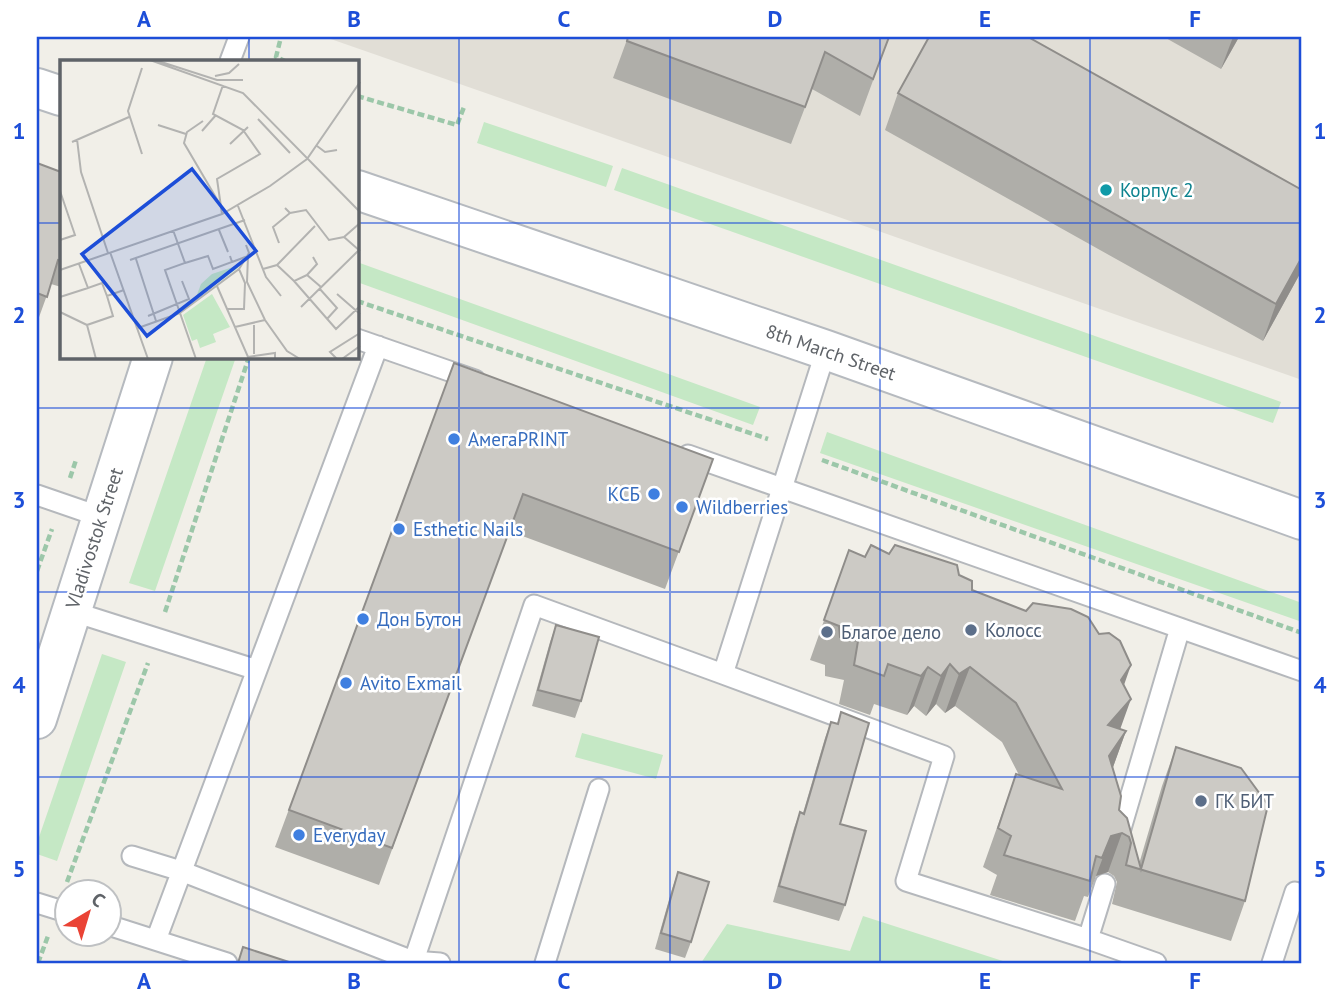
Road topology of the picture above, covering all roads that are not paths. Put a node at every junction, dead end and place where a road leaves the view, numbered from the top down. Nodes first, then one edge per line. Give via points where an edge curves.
1 (239, 37) edge
2 (230, 60) edge
3 (37, 89) edge
4 (60, 96) edge
5 (359, 191) edge
6 (359, 340) edge
7 (378, 346) junction
8 (826, 350) junction
9 (152, 359) edge
10 (494, 387) edge
11 (674, 450) edge
12 (782, 488) junction
13 (37, 495) edge
14 (1301, 516) edge
15 (101, 517) junction
16 (71, 611) junction
17 (1180, 628) junction
18 (257, 670) junction
19 (1302, 671) edge
20 (723, 674) junction
21 (37, 719) edge
22 (600, 789) dead end
23 (1116, 846) edge
24 (132, 856) dead end
25 (181, 872) junction
26 (1105, 884) edge
27 (1295, 892) dead end
28 (122, 929) edge
29 (1087, 939) junction
30 (156, 940) junction
31 (413, 962) edge
32 (227, 963) edge
33 (440, 963) edge
34 (545, 963) edge
35 (1156, 963) edge
36 (1272, 963) edge

1 - 2 lane
3 - 4 main road
5 - 8 main road, 8th March Street
6 - 7 lane
7 - 10 lane
7 - 18 lane
8 - 12 lane
8 - 14 main road, 8th March Street
9 - 15 main road, Vladivostok Street
11 - 12 lane
12 - 17 lane
12 - 20 lane
13 - 15 lane
15 - 16 main road, Vladivostok Street
16 - 18 lane
16 - 21 main road, Vladivostok Street
17 - 19 lane
17 - 23 lane
18 - 25 lane
20 - 29 lane via 944,756 906,881
20 - 31 lane via 534,605
22 - 34 lane
24 - 25 lane
25 - 30 lane
25 - 31 lane
26 - 29 lane
27 - 36 lane
28 - 30 lane
29 - 35 lane
30 - 32 lane
31 - 33 lane

